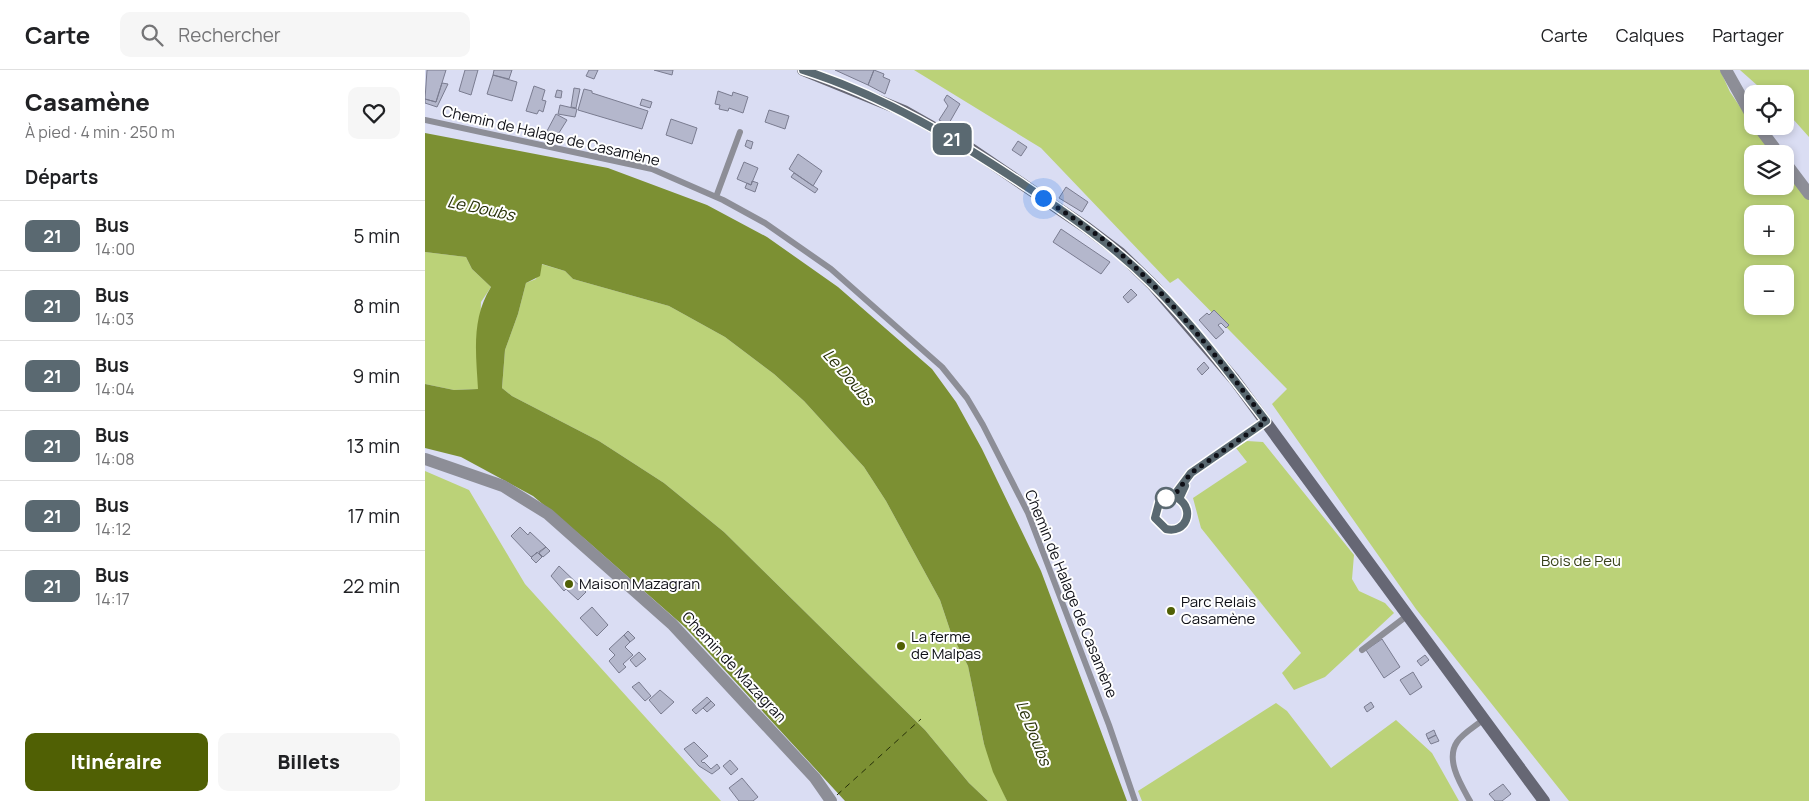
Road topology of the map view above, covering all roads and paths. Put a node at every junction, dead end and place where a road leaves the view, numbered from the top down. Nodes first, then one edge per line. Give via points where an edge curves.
1 (803, 70) edge
2 (1726, 70) edge
3 (1744, 102) edge
4 (425, 120) edge
5 (740, 132) dead end
6 (1794, 174) edge
7 (1809, 194) edge
8 (716, 197) junction
9 (1266, 421) junction
10 (425, 459) edge
11 (1176, 498) junction
12 (1408, 615) junction
13 (1362, 650) dead end
14 (1484, 719) junction
15 (831, 801) edge
16 (1135, 801) edge
17 (1470, 801) edge
18 (1544, 801) edge

1 - 9 main road via 904,112 971,149 1120,253 1153,285 1222,364
2 - 3 street
4 - 8 lane, Chemin de Halage de Casamène via 651,169
5 - 8 lane
6 - 7 street
8 - 16 lane, Chemin de Halage de Casamène via 765,223 831,269 942,367 967,398 1028,512
9 - 11 lane via 1191,473
9 - 12 main road via 1384,590
10 - 15 street, Chemin de Mazagran via 503,486 548,514 672,624 815,778
11 - 11 lane via 1163,500 1156,508 1155,518 1166,529 1177,530 1185,523 1188,512 1183,502
12 - 13 lane
12 - 14 main road
14 - 17 lane via 1457,741 1453,751 1457,775
14 - 18 main road

